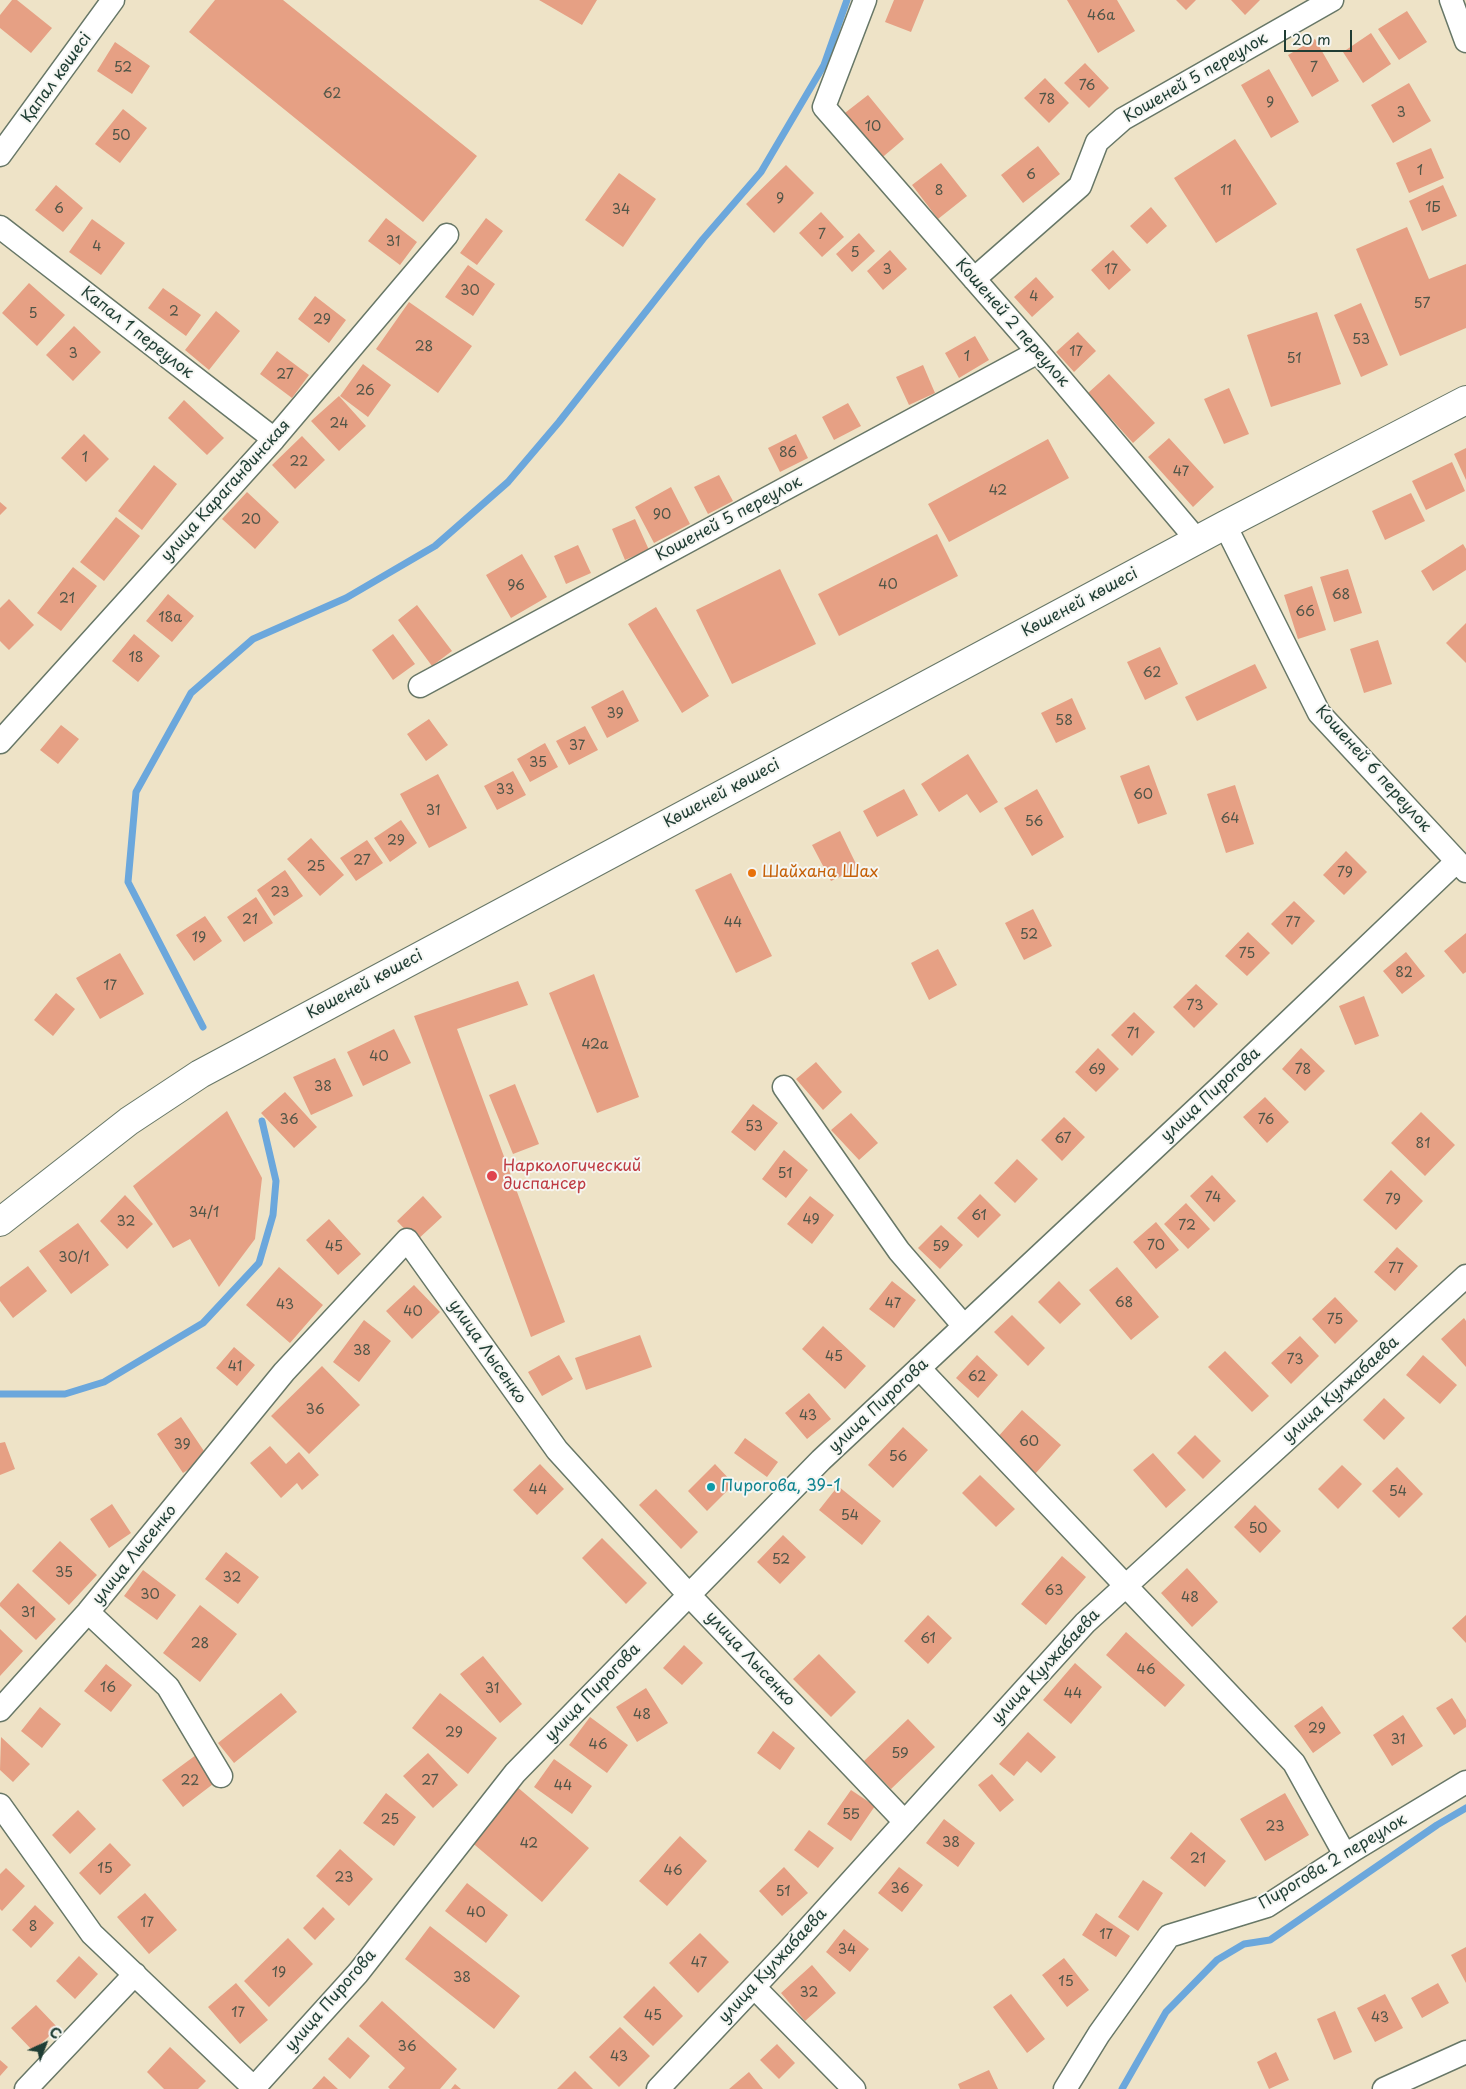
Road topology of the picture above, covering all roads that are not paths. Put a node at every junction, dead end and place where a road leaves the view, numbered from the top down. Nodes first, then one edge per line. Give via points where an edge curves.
1 (113, 0) edge
2 (864, 0) edge
3 (1332, 0) edge
4 (1451, 0) edge
5 (1466, 40) edge
6 (1, 154) edge
7 (0, 227) edge
8 (447, 235) dead end
9 (974, 279) junction
10 (1038, 352) junction
11 (1466, 400) edge
12 (274, 440) junction
13 (1225, 525) junction
14 (1197, 540) junction
15 (420, 686) dead end
16 (0, 742) edge
17 (1461, 866) edge
18 (784, 1087) dead end
19 (0, 1222) edge
20 (1466, 1276) edge
21 (964, 1326) junction
22 (919, 1368) junction
23 (1126, 1586) junction
24 (689, 1595) junction
25 (88, 1612) junction
26 (0, 1710) edge
27 (221, 1776) dead end
28 (1466, 1782) edge
29 (0, 1804) edge
30 (905, 1822) junction
31 (1345, 1855) junction
32 (134, 1974) junction
33 (754, 1987) junction
34 (1466, 2052) edge
35 (254, 2088) edge
36 (26, 2089) edge
37 (658, 2089) edge
38 (854, 2089) edge
39 (1065, 2089) edge
40 (1384, 2089) edge

1 - 6 street, Қапал көшесі
2 - 9 street, Кошеней 2 переулок via 824,107
3 - 9 street, Кошеней 5 переулок via 1123,119 1097,142 1080,186
4 - 5 street
7 - 12 street, Капал 1 переулок
8 - 12 street, улица Карагандинская
9 - 10 street, Кошеней 2 переулок
10 - 14 street, Кошеней 2 переулок
10 - 15 street, Кошеней 5 переулок
11 - 13 main road, Көшеней көшесі
12 - 16 street, улица Карагандинская
13 - 14 main road, Көшеней көшесі
13 - 17 street, Кошеней 6 переулок via 1320,712
14 - 19 main road, Көшеней көшесі via 200,1074 129,1120
17 - 21 street, улица Пирогова
18 - 21 street via 899,1251
20 - 23 street, улица Кулжабаева
21 - 22 street, улица Пирогова
22 - 23 street
22 - 24 street, улица Пирогова via 821,1460
23 - 30 street, улица Кулжабаева via 1084,1623
23 - 31 street via 1294,1763
24 - 25 street, улица Лысенко via 557,1450 407,1240 284,1372
24 - 30 street, улица Лысенко
24 - 35 street, улица Пирогова via 515,1773 358,1973
25 - 26 street, улица Лысенко
25 - 27 street, улица Лысенко via 168,1686
28 - 31 street, Пирогова 2 переулок
29 - 32 street via 92,1934
30 - 33 street, улица Кулжабаева
31 - 39 street, Пирогова 2 переулок via 1267,1906 1169,1936 1099,2034
32 - 35 street
32 - 36 street
33 - 37 street, улица Кулжабаева
33 - 38 street
34 - 40 street

